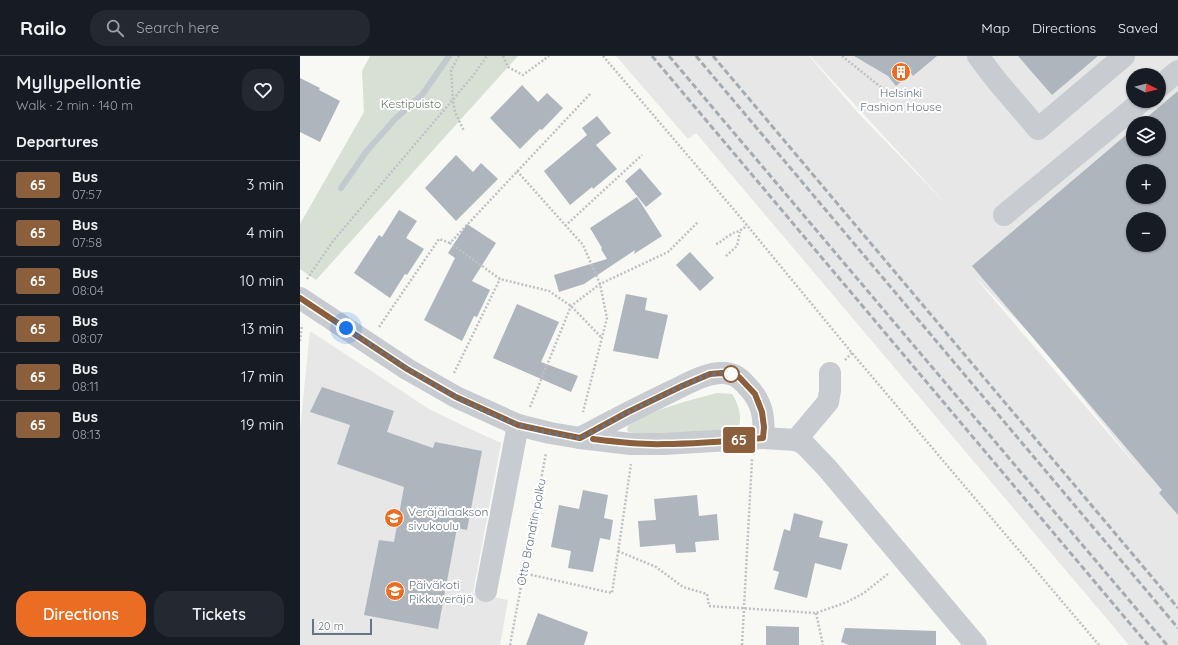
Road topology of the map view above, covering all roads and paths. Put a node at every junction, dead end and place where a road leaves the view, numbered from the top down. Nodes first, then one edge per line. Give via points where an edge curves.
1 (459, 56) edge
2 (487, 56) edge
3 (503, 56) edge
4 (549, 56) edge
5 (603, 56) edge
6 (842, 56) edge
7 (978, 56) edge
8 (1124, 56) edge
9 (1178, 72) edge
10 (1166, 81) edge
11 (590, 94) dead end
12 (915, 98) dead end
13 (453, 100) junction
14 (1134, 108) edge
15 (464, 131) dead end
16 (642, 155) dead end
17 (517, 171) junction
18 (1004, 215) dead end
19 (698, 222) dead end
20 (747, 225) junction
21 (565, 226) junction
22 (740, 232) junction
23 (450, 243) junction
24 (716, 244) dead end
25 (726, 256) dead end
26 (500, 279) junction
27 (600, 284) junction
28 (302, 290) edge
29 (571, 306) junction
30 (376, 331) dead end
31 (602, 338) junction
32 (830, 373) dead end
33 (454, 374) dead end
34 (523, 419) junction
35 (581, 427) junction
36 (550, 432) junction
37 (763, 438) junction
38 (796, 440) junction
39 (752, 457) dead end
40 (632, 464) dead end
41 (618, 550) junction
42 (891, 572) dead end
43 (523, 573) junction
44 (486, 591) dead end
45 (744, 609) junction
46 (816, 613) junction
47 (510, 645) edge
48 (742, 645) edge
49 (823, 645) edge
50 (976, 645) edge
51 (1099, 645) edge

1 - 13 path via 451,70
2 - 13 path
3 - 4 path via 508,67 523,75
5 - 20 path
6 - 12 path via 882,88 896,96
7 - 8 street via 996,81 1038,128
9 - 10 street
11 - 17 path
13 - 15 path via 455,112
13 - 28 path via 333,241
14 - 18 street
16 - 21 path
17 - 21 path
17 - 23 path
19 - 27 path via 668,252
20 - 22 path
20 - 51 path
21 - 27 path via 583,245
22 - 24 path via 729,235
22 - 25 path via 737,246
23 - 26 path
23 - 30 path via 439,239
26 - 29 path via 549,292
26 - 33 path
27 - 29 path
27 - 31 path via 607,318
28 - 34 street via 407,369 456,397
29 - 31 path
29 - 34 path
31 - 35 path
32 - 38 street via 828,402
34 - 36 street
34 - 44 street
35 - 36 street
35 - 37 street via 631,444
35 - 37 street via 628,412 710,374 722,373 739,377 755,394 762,412
36 - 43 path, Otto Brandtin polku
37 - 38 street
38 - 50 street via 804,444 822,462
39 - 45 path
40 - 41 path
41 - 43 path via 612,592
41 - 45 path via 656,567 683,588 707,594 710,606
42 - 46 path via 864,593
43 - 47 path, Otto Brandtin polku
45 - 46 path
45 - 48 path
46 - 49 path

